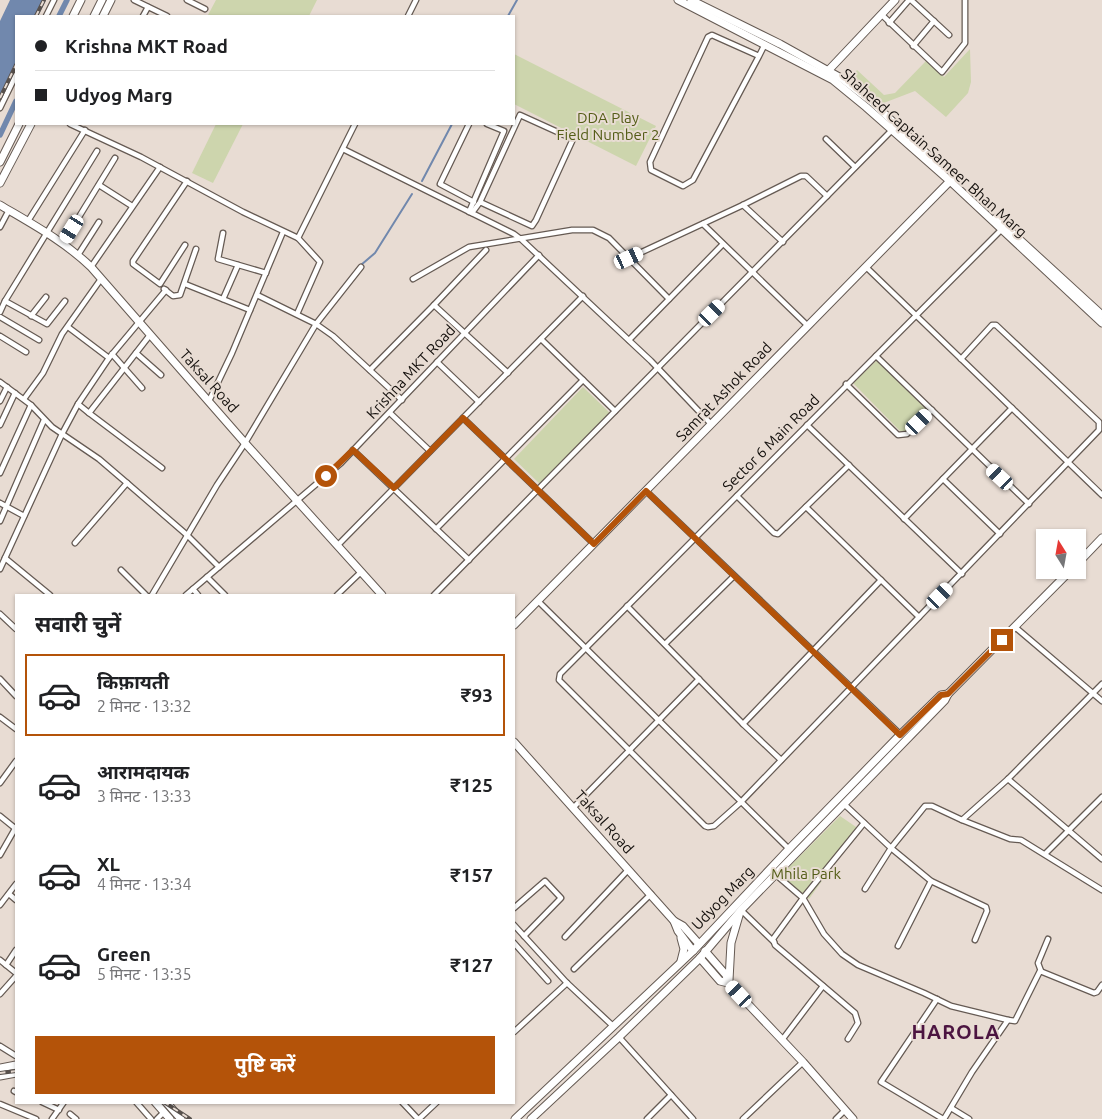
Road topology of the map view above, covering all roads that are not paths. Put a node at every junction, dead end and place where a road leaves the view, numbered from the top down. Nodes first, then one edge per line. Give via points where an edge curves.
1 (54, 0) edge
2 (81, 0) edge
3 (102, 0) edge
4 (111, 0) edge
5 (134, 0) edge
6 (187, 0) edge
7 (416, 0) edge
8 (678, 0) edge
9 (895, 0) edge
10 (910, 0) edge
11 (966, 0) edge
12 (690, 2) edge
13 (148, 7) junction
14 (205, 9) dead end
15 (46, 15) edge
16 (74, 15) edge
17 (94, 15) edge
18 (104, 15) edge
19 (144, 15) edge
20 (165, 15) edge
21 (408, 15) edge
22 (882, 15) junction
23 (934, 21) junction
24 (889, 23) junction
25 (949, 35) dead end
26 (766, 41) junction
27 (913, 46) junction
28 (759, 56) junction
29 (826, 73) junction
30 (15, 78) edge
31 (0, 108) edge
32 (18, 125) edge
33 (30, 125) edge
34 (72, 125) edge
35 (355, 125) edge
36 (469, 125) edge
37 (489, 125) edge
38 (895, 127) junction
39 (85, 130) junction
40 (826, 139) dead end
41 (343, 149) junction
42 (96, 151) dead end
43 (115, 158) dead end
44 (0, 162) edge
45 (160, 167) junction
46 (855, 167) junction
47 (951, 180) junction
48 (187, 181) junction
49 (0, 182) edge
50 (99, 185) junction
51 (827, 196) junction
52 (474, 202) junction
53 (480, 202) junction
54 (0, 205) edge
55 (743, 205) junction
56 (132, 206) junction
57 (9, 210) junction
58 (471, 212) junction
59 (28, 221) junction
60 (99, 222) dead end
61 (703, 224) junction
62 (0, 227) edge
63 (1003, 228) junction
64 (47, 232) junction
65 (283, 232) junction
66 (223, 234) dead end
67 (298, 238) junction
68 (522, 240) junction
69 (782, 242) junction
70 (62, 243) junction
71 (723, 244) junction
72 (185, 245) dead end
73 (196, 250) dead end
74 (486, 250) dead end
75 (78, 254) junction
76 (539, 255) junction
77 (629, 258) junction
78 (238, 265) junction
79 (91, 267) junction
80 (361, 267) dead end
81 (866, 267) junction
82 (753, 272) junction
83 (266, 273) junction
84 (412, 279) dead end
85 (101, 280) junction
86 (160, 284) junction
87 (185, 284) junction
88 (166, 290) junction
89 (257, 295) junction
90 (583, 296) junction
91 (46, 297) dead end
92 (223, 299) junction
93 (669, 299) junction
94 (5, 301) junction
95 (65, 301) dead end
96 (434, 305) junction
97 (250, 310) junction
98 (0, 312) edge
99 (1100, 313) edge
100 (298, 314) junction
101 (31, 316) junction
102 (916, 316) junction
103 (0, 317) edge
104 (139, 323) junction
105 (1102, 323) edge
106 (316, 324) junction
107 (808, 326) junction
108 (68, 327) junction
109 (465, 334) junction
110 (150, 335) junction
111 (0, 336) edge
112 (541, 339) junction
113 (39, 340) dead end
114 (629, 340) junction
115 (26, 352) dead end
116 (136, 353) junction
117 (111, 356) junction
118 (876, 356) junction
119 (961, 359) junction
120 (437, 362) junction
121 (125, 368) junction
122 (658, 368) junction
123 (370, 370) junction
124 (508, 373) junction
125 (161, 375) dead end
126 (583, 380) junction
127 (0, 382) edge
128 (846, 384) junction
129 (7, 388) junction
130 (142, 388) dead end
131 (15, 393) junction
132 (24, 400) junction
133 (402, 400) junction
134 (0, 401) edge
135 (209, 401) junction
136 (479, 402) junction
137 (78, 404) junction
138 (31, 405) junction
139 (1012, 408) junction
140 (932, 410) junction
141 (615, 412) junction
142 (89, 413) junction
143 (390, 413) junction
144 (463, 418) junction
145 (44, 420) junction
146 (711, 424) junction
147 (807, 425) junction
148 (0, 426) edge
149 (62, 434) junction
150 (245, 443) junction
151 (353, 450) junction
152 (972, 450) junction
153 (430, 451) junction
154 (506, 459) junction
155 (1069, 463) junction
156 (849, 465) junction
157 (162, 468) dead end
158 (0, 473) edge
159 (943, 479) junction
160 (127, 482) junction
161 (394, 488) junction
162 (538, 490) junction
163 (646, 491) junction
164 (1102, 495) edge
165 (737, 496) junction
166 (297, 501) junction
167 (0, 504) edge
168 (1029, 504) junction
169 (7, 507) junction
170 (806, 507) junction
171 (24, 516) junction
172 (904, 519) junction
173 (0, 521) edge
174 (436, 529) junction
175 (1000, 534) junction
176 (187, 535) junction
177 (695, 538) junction
178 (1102, 538) edge
179 (74, 543) dead end
180 (594, 544) junction
181 (337, 546) junction
182 (1086, 555) edge
183 (5, 558) junction
184 (468, 560) junction
185 (219, 567) junction
186 (0, 569) edge
187 (121, 570) dead end
188 (361, 572) junction
189 (962, 574) junction
190 (734, 576) junction
191 (207, 577) junction
192 (1062, 579) edge
193 (881, 580) junction
194 (192, 589) junction
195 (49, 594) edge
196 (145, 594) edge
197 (153, 594) edge
198 (187, 594) edge
199 (197, 594) edge
200 (224, 594) edge
201 (338, 594) edge
202 (381, 594) edge
203 (435, 594) edge
204 (538, 601) junction
205 (627, 606) junction
206 (0, 614) edge
207 (919, 617) junction
208 (515, 624) edge
209 (1016, 627) junction
210 (15, 628) edge
211 (665, 644) junction
212 (585, 648) junction
213 (813, 651) junction
214 (699, 679) junction
215 (0, 680) edge
216 (1102, 684) edge
217 (851, 688) junction
218 (1093, 693) junction
219 (15, 695) edge
220 (1102, 701) edge
221 (0, 717) edge
222 (659, 720) junction
223 (743, 724) junction
224 (15, 728) edge
225 (903, 737) junction
226 (515, 743) edge
227 (630, 750) junction
228 (781, 760) junction
229 (15, 762) edge
230 (1008, 779) junction
231 (0, 783) edge
232 (1102, 797) edge
233 (741, 802) junction
234 (844, 804) junction
235 (574, 808) junction
236 (0, 816) edge
237 (962, 820) junction
238 (864, 823) junction
239 (15, 828) edge
240 (15, 831) edge
241 (1069, 831) junction
242 (891, 848) junction
243 (789, 849) junction
244 (1045, 854) junction
245 (0, 855) edge
246 (1102, 859) edge
247 (628, 870) junction
248 (775, 874) junction
249 (931, 881) junction
250 (15, 885) edge
251 (866, 889) dead end
252 (1102, 890) edge
253 (9, 894) junction
254 (651, 894) junction
255 (803, 898) junction
256 (15, 899) edge
257 (0, 905) edge
258 (515, 907) edge
259 (740, 910) junction
260 (674, 921) junction
261 (515, 926) edge
262 (678, 931) junction
263 (524, 936) junction
264 (565, 938) dead end
265 (1048, 939) dead end
266 (975, 940) dead end
267 (774, 942) junction
268 (515, 944) edge
269 (699, 944) junction
270 (898, 946) dead end
271 (693, 951) junction
272 (15, 952) edge
273 (705, 952) junction
274 (700, 958) junction
275 (0, 960) edge
276 (679, 964) junction
277 (6, 965) junction
278 (574, 969) dead end
279 (1041, 971) junction
280 (15, 973) edge
281 (15, 975) edge
282 (548, 981) dead end
283 (567, 983) junction
284 (728, 983) junction
285 (1102, 985) edge
286 (823, 986) junction
287 (0, 994) edge
288 (937, 999) junction
289 (1008, 1020) junction
290 (613, 1026) junction
291 (515, 1031) edge
292 (619, 1038) junction
293 (848, 1039) dead end
294 (782, 1040) junction
295 (0, 1046) edge
296 (15, 1055) edge
297 (803, 1062) junction
298 (15, 1065) edge
299 (0, 1068) edge
300 (15, 1073) edge
301 (0, 1076) edge
302 (671, 1095) junction
303 (0, 1104) edge
304 (46, 1104) edge
305 (63, 1104) edge
306 (138, 1104) edge
307 (157, 1104) edge
308 (168, 1104) edge
309 (404, 1104) edge
310 (435, 1104) edge
311 (951, 1108) junction
312 (59, 1110) junction
313 (845, 1110) junction
314 (164, 1112) junction
315 (70, 1114) dead end
316 (36, 1119) edge
317 (52, 1119) edge
318 (76, 1119) edge
319 (151, 1119) edge
320 (157, 1119) edge
321 (170, 1119) edge
322 (181, 1119) edge
323 (418, 1119) edge
324 (515, 1119) edge
325 (531, 1119) edge
326 (646, 1119) edge
327 (693, 1119) edge
328 (743, 1119) edge
329 (836, 1119) edge
330 (853, 1119) edge
331 (944, 1119) edge
332 (969, 1119) edge

1 - 15 street
2 - 16 street
3 - 17 street
4 - 18 street
5 - 13 street
6 - 14 street
7 - 21 street
8 - 12 street, Shaheed Captain Sameer Bhan Marg
9 - 22 street
10 - 23 street
10 - 24 street
11 - 27 street via 965,43 942,72
12 - 26 street, Shaheed Captain Sameer Bhan Marg
13 - 19 street
13 - 20 street
22 - 24 street
22 - 29 street
23 - 25 street
23 - 27 street
24 - 27 street
26 - 28 street
26 - 29 street, Shaheed Captain Sameer Bhan Marg
28 - 28 street via 693,180 683,186 651,170 650,162 708,37 712,35
29 - 38 street, Shaheed Captain Sameer Bhan Marg via 840,78 872,102
30 - 31 street
32 - 44 street
33 - 49 street
34 - 39 street
35 - 41 street
36 - 52 street via 440,184
37 - 52 street via 504,132
38 - 46 street
38 - 47 street, Shaheed Captain Sameer Bhan Marg
39 - 45 street
39 - 59 street
40 - 46 street
41 - 58 street
41 - 67 street
42 - 64 street
43 - 50 street
45 - 48 street
45 - 56 street
46 - 51 street
47 - 63 street, Shaheed Captain Sameer Bhan Marg
47 - 81 street, Samrat Ashok Road
48 - 65 street
48 - 86 street via 133,261 134,266
50 - 56 street
50 - 70 street
51 - 55 street via 804,175
51 - 69 street
52 - 58 street
53 - 53 street via 520,115 573,138 532,226
53 - 58 street
54 - 57 street, Taksal Road
55 - 61 street
55 - 69 street
56 - 79 street
57 - 59 street, Taksal Road
57 - 62 street
58 - 68 street
59 - 64 street, Taksal Road
60 - 75 street
61 - 71 street
61 - 77 street
63 - 99 street, Shaheed Captain Sameer Bhan Marg
63 - 102 street, Sector 6 Main Road
64 - 70 street, Taksal Road
64 - 94 street
65 - 67 street
65 - 83 street
66 - 78 street via 218,258
67 - 100 street via 320,262
68 - 76 street
68 - 77 street via 572,230 593,230 609,238
68 - 84 street via 468,247
69 - 82 street
70 - 75 street, Taksal Road
71 - 82 street
71 - 93 street
72 - 86 street
73 - 87 street
74 - 96 street
75 - 79 street, Taksal Road
76 - 90 street
76 - 109 street, Krishna MKT Road
77 - 93 street
78 - 83 street
78 - 92 street
79 - 85 street, Taksal Road
80 - 106 street
81 - 102 street
81 - 107 street, Samrat Ashok Road
82 - 107 street
82 - 122 street
83 - 89 street
85 - 104 street, Taksal Road
85 - 108 street
86 - 88 street
87 - 88 street via 178,296
87 - 92 street
88 - 104 street
89 - 97 street
89 - 100 street
90 - 112 street
90 - 114 street
91 - 101 street
92 - 97 street
93 - 114 street
94 - 98 street
94 - 101 street
95 - 101 street via 48,324
96 - 109 street
96 - 123 street
97 - 135 street
99 - 105 street, Shaheed Captain Sameer Bhan Marg
100 - 106 street
102 - 118 street, Sector 6 Main Road
102 - 119 street
103 - 113 street
104 - 110 street, Taksal Road
104 - 117 street
106 - 123 street
106 - 150 street
107 - 146 street, Samrat Ashok Road
108 - 117 street
108 - 132 street
109 - 120 street, Krishna MKT Road
109 - 124 street
110 - 116 street
110 - 135 street, Taksal Road
111 - 115 street
112 - 124 street
112 - 126 street
114 - 122 street
116 - 121 street
116 - 125 street
117 - 121 street
117 - 137 street
118 - 128 street, Sector 6 Main Road
118 - 140 street
119 - 139 street
119 - 155 street via 992,325 996,325 1099,422 1100,430
120 - 133 street, Krishna MKT Road
120 - 136 street
121 - 130 street
121 - 142 street
122 - 141 street
122 - 146 street
123 - 133 street
124 - 136 street
126 - 141 street
126 - 154 street
127 - 129 street
128 - 140 street via 898,435 907,434
128 - 147 street, Sector 6 Main Road
129 - 131 street
129 - 134 street
131 - 132 street
131 - 148 street
132 - 138 street
133 - 143 street, Krishna MKT Road
135 - 150 street, Taksal Road
136 - 144 street
137 - 142 street
137 - 149 street
138 - 145 street
138 - 158 street
139 - 152 street
139 - 155 street
140 - 152 street
141 - 162 street
142 - 157 street
143 - 151 street, Krishna MKT Road
143 - 153 street
144 - 153 street
144 - 154 street
145 - 149 street
145 - 169 street
146 - 163 street, Samrat Ashok Road
147 - 156 street
147 - 165 street, Sector 6 Main Road
149 - 160 street
149 - 171 street
150 - 166 street, Taksal Road
150 - 176 street
151 - 161 street
151 - 166 street, Krishna MKT Road
152 - 159 street
152 - 168 street
153 - 161 street
154 - 162 street
154 - 174 street
155 - 164 street
155 - 168 street
156 - 170 street
156 - 172 street
159 - 172 street
159 - 175 street
160 - 176 street
160 - 179 street
161 - 174 street
161 - 181 street
162 - 180 street
162 - 184 street
163 - 177 street
163 - 180 street, Samrat Ashok Road
165 - 170 street via 776,534
165 - 177 street, Sector 6 Main Road
166 - 181 street, Taksal Road
166 - 185 street, Krishna MKT Road
167 - 169 street
168 - 175 street
169 - 171 street
169 - 173 street
170 - 193 street
171 - 183 street
172 - 189 street
174 - 184 street
175 - 189 street
176 - 185 street
176 - 197 street
177 - 190 street
177 - 205 street, Sector 6 Main Road
178 - 182 street
180 - 204 street, Samrat Ashok Road
181 - 188 street, Taksal Road
183 - 186 street
183 - 195 street
184 - 203 street
185 - 191 street, Krishna MKT Road
187 - 196 street
188 - 201 street
188 - 202 street, Taksal Road
189 - 207 street
190 - 211 street
190 - 213 street
191 - 194 street, Krishna MKT Road
191 - 200 street
192 - 209 street, Udyog Marg
193 - 207 street
193 - 213 street
194 - 198 street, Krishna MKT Road
194 - 199 street
204 - 208 street, Samrat Ashok Road
204 - 212 street
205 - 211 street
205 - 212 street, Sector 6 Main Road
206 - 210 street
207 - 217 street
209 - 218 street
209 - 225 street, Udyog Marg via 945,700
211 - 214 street
212 - 222 street
212 - 227 street, Sector 6 Main Road via 560,674 559,680
213 - 217 street
213 - 223 street
214 - 222 street
214 - 223 street
215 - 219 street
216 - 218 street
217 - 225 street
217 - 228 street
218 - 220 street
218 - 230 street
221 - 224 street
222 - 227 street
222 - 233 street
223 - 228 street
225 - 234 street, Udyog Marg
225 - 243 street, Udyog Marg
226 - 235 street, Taksal Road
227 - 233 street via 708,827 714,826
227 - 235 street
228 - 233 street
229 - 231 street
230 - 237 street
230 - 241 street
232 - 241 street
233 - 243 street
234 - 238 street
234 - 248 street, Udyog Marg
235 - 247 street, Taksal Road
236 - 239 street
237 - 242 street via 925,806
237 - 244 street via 1010,839 1022,840
238 - 242 street
238 - 255 street
240 - 245 street
241 - 244 street
241 - 246 street
242 - 249 street
242 - 251 street
243 - 269 street, Udyog Marg
244 - 252 street
247 - 254 street, Taksal Road
247 - 264 street
248 - 255 street
248 - 259 street, Udyog Marg
249 - 266 street via 987,908
249 - 270 street
250 - 253 street
253 - 256 street
253 - 257 street
254 - 260 street, Taksal Road
254 - 278 street
255 - 267 street via 774,936
255 - 288 street via 824,934 842,954 858,965
258 - 263 street via 545,881 561,898
259 - 267 street
259 - 273 street, Udyog Marg
259 - 284 street via 731,944
260 - 262 street, Taksal Road
260 - 269 street, Taksal Road via 684,926
261 - 263 street
262 - 271 street, Taksal Road
262 - 276 street via 684,949
263 - 283 street
265 - 279 street via 1038,963
267 - 286 street
268 - 282 street
269 - 271 street, Udyog Marg
271 - 276 street, Udyog Marg
272 - 277 street
273 - 274 street, Udyog Marg
273 - 284 street via 726,975
274 - 284 street via 720,981
274 - 292 street, Udyog Marg
275 - 277 street
276 - 290 street, Udyog Marg
277 - 280 street
279 - 285 street via 1094,993
279 - 289 street via 1015,1021
281 - 287 street
283 - 290 street
283 - 291 street
284 - 294 street
286 - 293 street via 857,1017 858,1023
286 - 294 street
288 - 289 street via 951,1006
288 - 331 street via 881,1082
289 - 311 street
290 - 324 street, Udyog Marg
292 - 302 street
292 - 325 street, Udyog Marg
294 - 297 street
295 - 296 street
297 - 313 street
297 - 328 street
298 - 299 street
300 - 301 street
302 - 326 street
302 - 327 street
303 - 316 street
304 - 312 street
305 - 312 street
306 - 319 street
307 - 314 street
308 - 322 street
309 - 323 street
310 - 323 street
311 - 331 street
311 - 332 street
312 - 317 street
313 - 329 street
313 - 330 street
314 - 320 street
314 - 321 street
315 - 318 street

